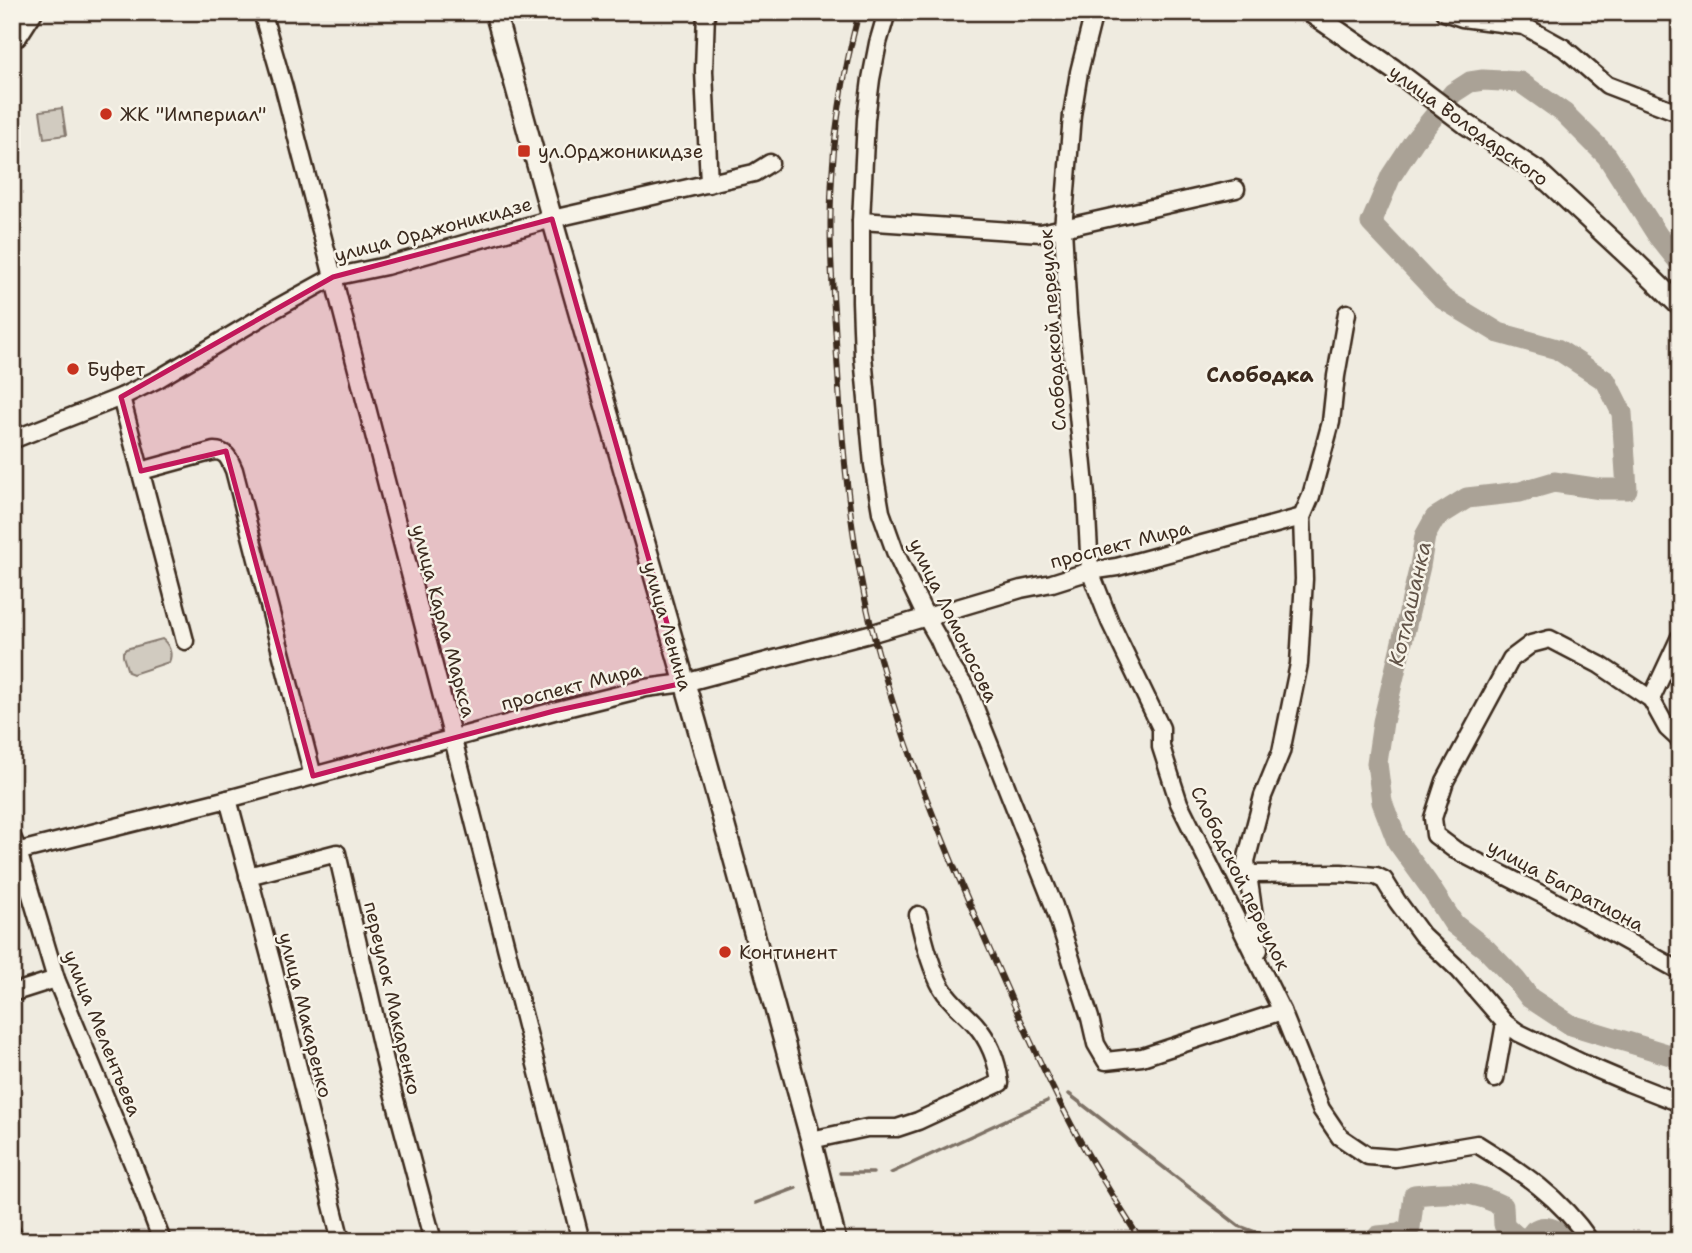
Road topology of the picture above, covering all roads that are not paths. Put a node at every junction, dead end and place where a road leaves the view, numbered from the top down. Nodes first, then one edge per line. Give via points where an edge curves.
1 (34, 12) edge
2 (262, 12) edge
3 (495, 12) edge
4 (706, 12) edge
5 (887, 12) edge
6 (1094, 12) edge
7 (1310, 12) edge
8 (1444, 12) edge
9 (18, 37) dead end
10 (1680, 113) edge
11 (770, 163) dead end
12 (709, 184) junction
13 (1236, 189) dead end
14 (552, 219) junction
15 (861, 221) junction
16 (1063, 229) junction
17 (333, 277) junction
18 (1680, 306) edge
19 (1347, 313) dead end
20 (121, 397) junction
21 (12, 440) edge
22 (141, 471) junction
23 (1302, 517) junction
24 (1090, 571) junction
25 (926, 617) junction
26 (1680, 637) edge
27 (185, 641) dead end
28 (684, 683) junction
29 (1651, 699) junction
30 (453, 738) junction
31 (1680, 740) edge
32 (313, 776) junction
33 (228, 799) junction
34 (14, 847) edge
35 (1247, 874) junction
36 (248, 876) junction
37 (918, 915) dead end
38 (1262, 969) junction
39 (1680, 971) edge
40 (56, 979) junction
41 (12, 993) edge
42 (1282, 1011) junction
43 (1505, 1023) junction
44 (1494, 1079) dead end
45 (1680, 1102) edge
46 (811, 1140) junction
47 (12, 1233) edge
48 (15, 1241) edge
49 (162, 1241) edge
50 (341, 1241) edge
51 (433, 1241) edge
52 (582, 1241) edge
53 (836, 1241) edge
54 (1590, 1241) edge

1 - 9 street
2 - 17 street, улица Карла Маркса
3 - 14 main road, улица Ленина
4 - 12 street
5 - 15 street, улица Ломоносова via 869,92
6 - 16 street, Слободской переулок via 1072,115
7 - 18 main road, улица Володарского via 1537,171
8 - 10 street via 1524,26 1564,48 1607,85
11 - 12 street, улица Орджоникидзе via 754,173
12 - 14 street, улица Орджоникидзе
13 - 16 street
14 - 17 street, улица Орджоникидзе
14 - 28 main road, улица Ленина
15 - 16 street via 1041,233
15 - 25 street, улица Ломоносова via 863,356 877,491 897,554
16 - 24 street, Слободской переулок
17 - 20 street, улица Орджоникидзе
17 - 30 street, улица Карла Маркса
19 - 23 street via 1331,422
20 - 21 street, улица Орджоникидзе
20 - 22 street
22 - 27 street
22 - 32 street via 214,451 227,455
23 - 24 street, проспект Мира via 1118,568
23 - 35 street via 1299,664 1281,752 1253,832
24 - 25 street, проспект Мира
24 - 38 street, Слободской переулок via 1161,728 1161,747 1179,803
25 - 28 street, проспект Мира
25 - 42 street, улица Ломоносова via 970,693 1054,906 1106,1061 1142,1057
26 - 29 street
28 - 30 street, проспект Мира via 646,688
28 - 46 main road, улица Ленина
29 - 31 street via 1667,729
29 - 39 street, улица Багратиона via 1550,639 1531,644 1511,659 1445,781 1433,818 1435,835 1455,850
30 - 32 street, проспект Мира
30 - 52 street, улица Карла Маркса
32 - 33 street, проспект Мира
33 - 34 street, проспект Мира
33 - 36 street, улица Макаренко
34 - 40 street, улица Мелентьева
35 - 38 street
35 - 43 street via 1341,873 1384,880 1422,935
36 - 50 street, улица Макаренко
36 - 51 street, переулок Макаренко via 337,853 387,1070
37 - 46 street via 942,988 992,1049 1000,1083 897,1128 867,1128
38 - 42 street, Слободской переулок
40 - 41 street
40 - 49 street, улица Мелентьева
42 - 54 street, Слободской переулок via 1321,1109 1340,1137 1368,1156 1395,1158 1477,1144 1552,1196
43 - 44 street
43 - 45 street via 1582,1063
46 - 53 main road, улица Ленина
47 - 48 street

